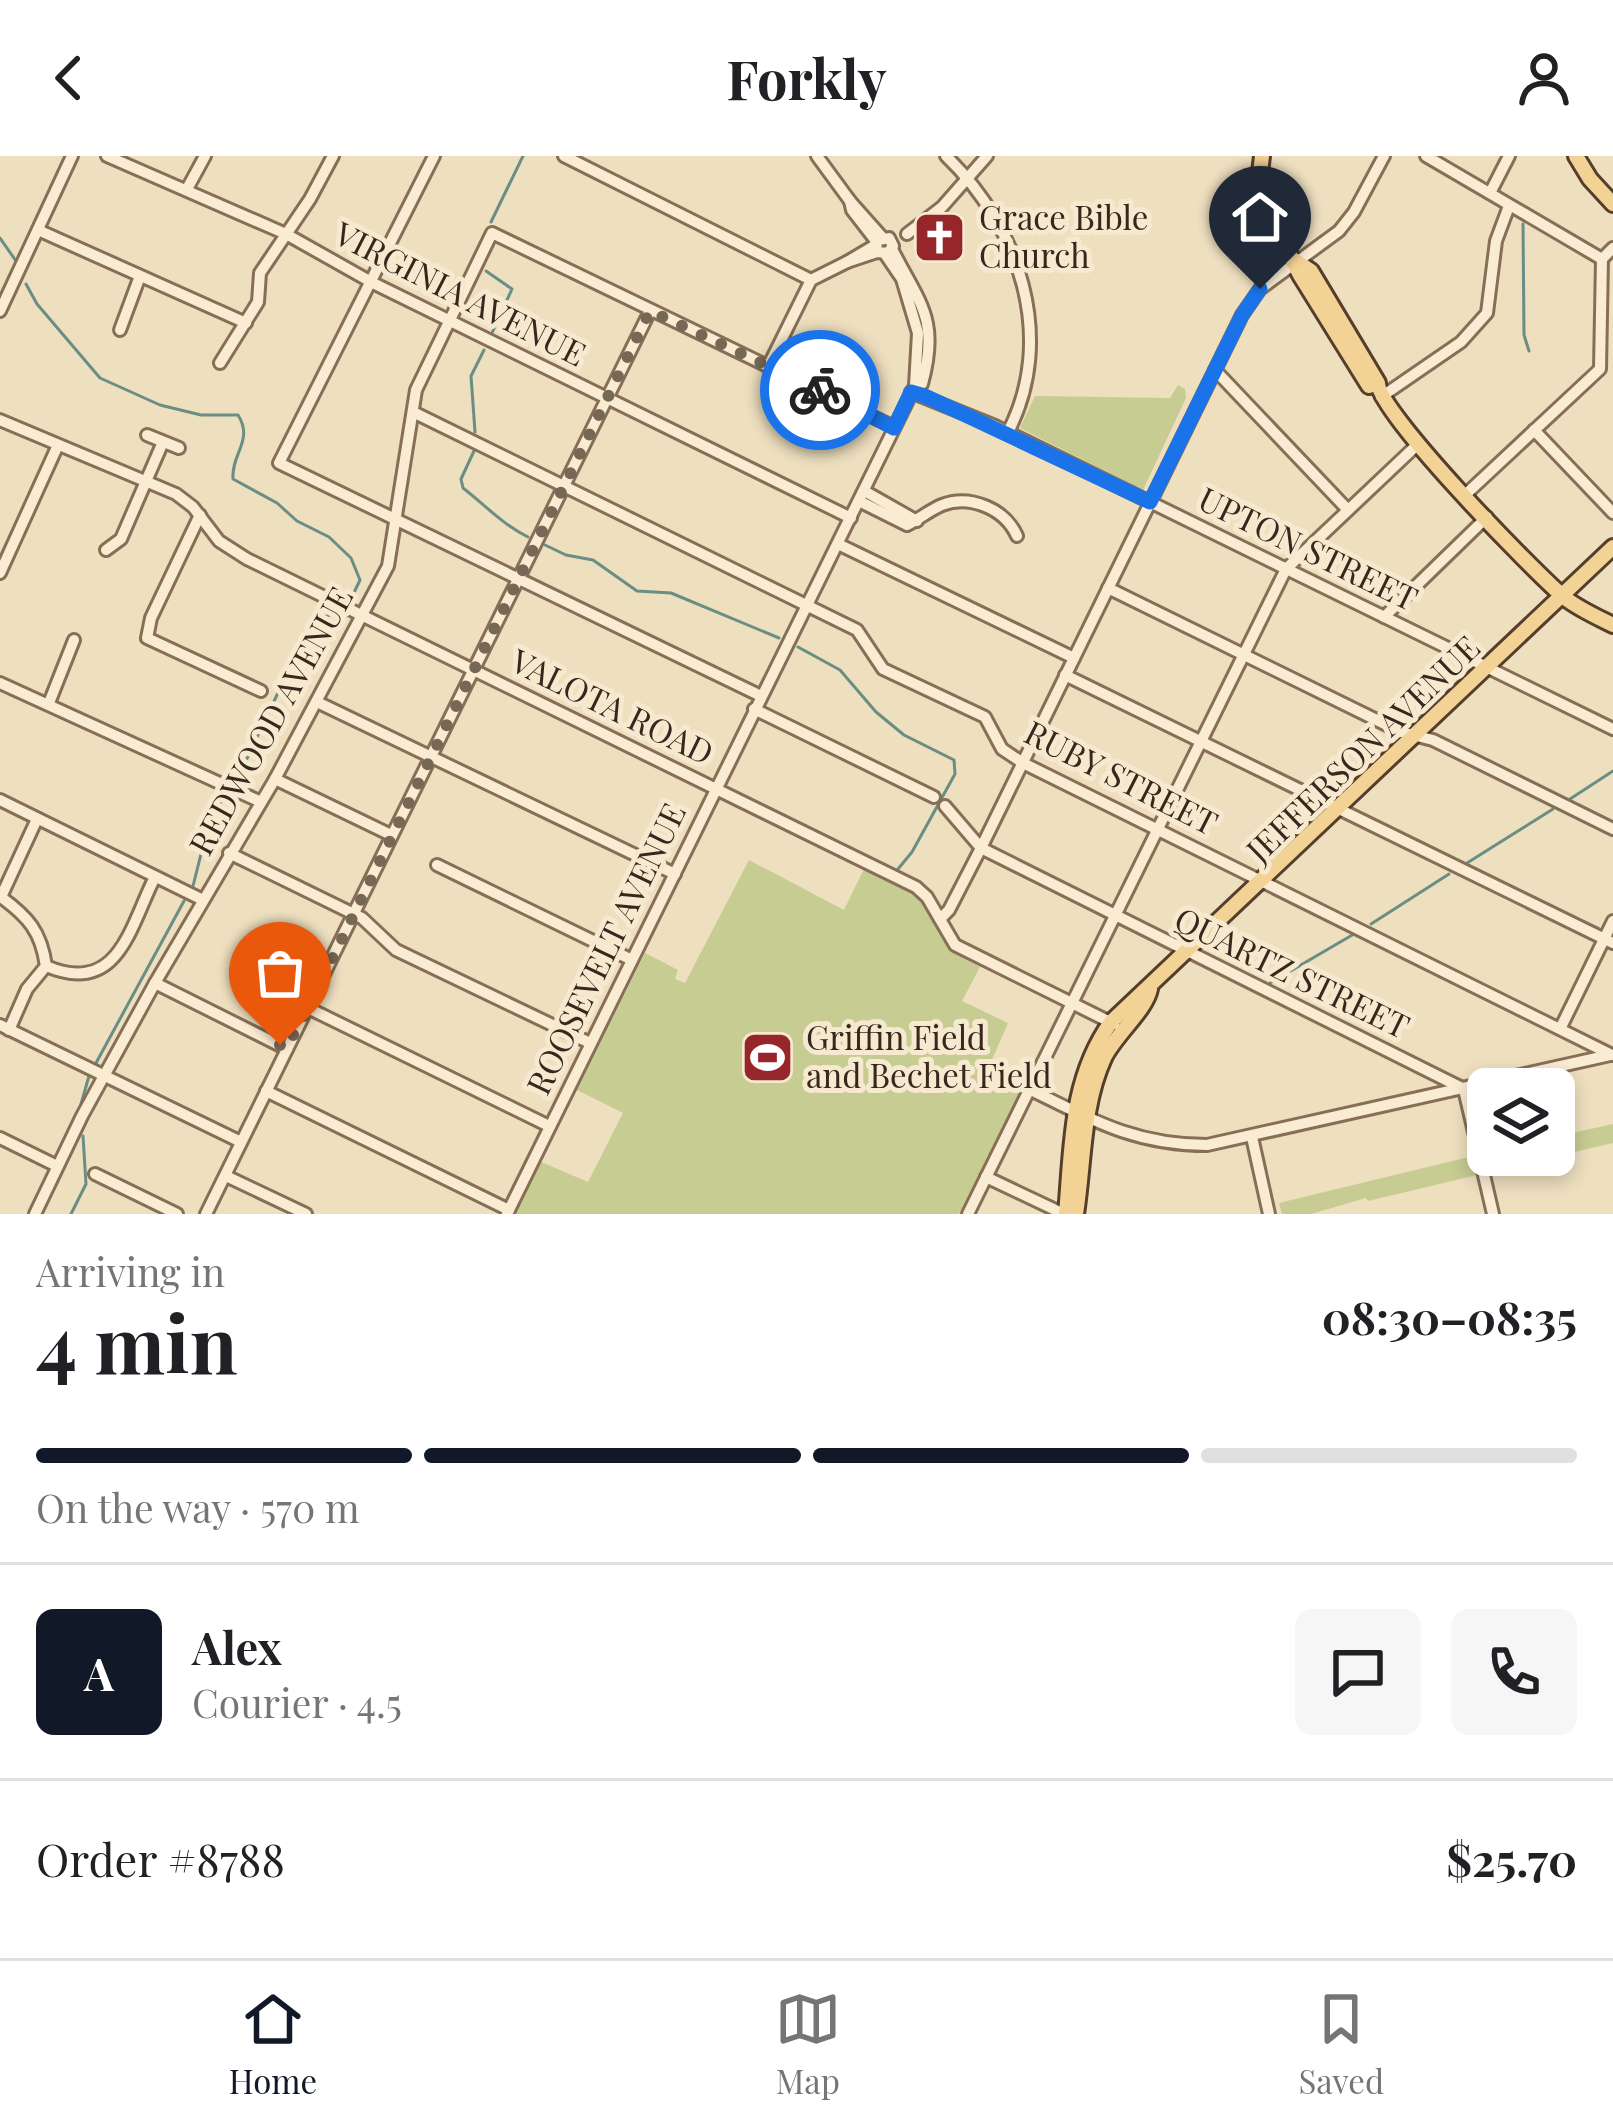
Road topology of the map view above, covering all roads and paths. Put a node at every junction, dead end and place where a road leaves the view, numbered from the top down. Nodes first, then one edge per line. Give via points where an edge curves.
1 (72, 156) edge
2 (107, 156) edge
3 (205, 156) edge
4 (333, 156) edge
5 (434, 156) edge
6 (564, 156) edge
7 (817, 156) edge
8 (946, 156) edge
9 (987, 156) edge
10 (1262, 156) edge
11 (1384, 156) edge
12 (1426, 156) edge
13 (1509, 156) edge
14 (1580, 156) edge
15 (968, 177) junction
16 (187, 189) junction
17 (1490, 194) junction
18 (1613, 194) edge
19 (1613, 204) edge
20 (1509, 206) junction
21 (38, 230) junction
22 (286, 234) junction
23 (883, 245) junction
24 (1613, 248) edge
25 (1602, 259) junction
26 (1296, 261) junction
27 (140, 276) junction
28 (811, 280) junction
29 (373, 284) junction
30 (0, 311) edge
31 (650, 311) junction
32 (449, 321) junction
33 (247, 323) junction
34 (120, 330) dead end
35 (220, 363) dead end
36 (768, 367) junction
37 (1600, 369) junction
38 (1215, 370) junction
39 (1613, 381) edge
40 (913, 389) junction
41 (1379, 393) junction
42 (608, 399) junction
43 (413, 412) junction
44 (0, 420) edge
45 (894, 428) junction
46 (1534, 430) junction
47 (1008, 432) junction
48 (147, 435) dead end
49 (163, 442) junction
50 (58, 445) junction
51 (1418, 445) junction
52 (179, 448) dead end
53 (148, 482) junction
54 (564, 485) junction
55 (1465, 495) junction
56 (863, 497) junction
57 (1150, 502) junction
58 (1348, 510) junction
59 (1613, 513) edge
60 (200, 515) junction
61 (397, 517) junction
62 (1487, 517) junction
63 (850, 518) junction
64 (1017, 536) dead end
65 (838, 544) junction
66 (1613, 547) edge
67 (106, 550) dead end
68 (1286, 569) junction
69 (0, 572) edge
70 (518, 577) junction
71 (1108, 588) junction
72 (1562, 596) junction
73 (808, 605) junction
74 (362, 615) junction
75 (1384, 617) junction
76 (1613, 625) edge
77 (74, 640) dead end
78 (1242, 654) junction
79 (1074, 658) junction
80 (1487, 668) junction
81 (474, 669) junction
82 (1066, 675) junction
83 (0, 682) edge
84 (262, 691) dead end
85 (761, 696) junction
86 (316, 701) junction
87 (49, 703) junction
88 (754, 709) junction
89 (1613, 729) edge
90 (1416, 736) junction
91 (1200, 742) junction
92 (431, 755) junction
93 (1023, 763) junction
94 (275, 779) junction
95 (716, 788) junction
96 (0, 800) edge
97 (259, 801) junction
98 (1339, 809) junction
99 (37, 818) junction
100 (1156, 827) junction
101 (1613, 830) edge
102 (391, 836) junction
103 (981, 848) junction
104 (229, 853) junction
105 (437, 865) dead end
106 (675, 874) junction
107 (155, 877) junction
108 (1264, 880) junction
109 (203, 900) junction
110 (352, 914) junction
111 (1115, 916) junction
112 (940, 919) junction
113 (1613, 921) edge
114 (1608, 941) edge
115 (1189, 951) junction
116 (630, 959) junction
117 (46, 966) junction
118 (155, 983) junction
119 (1072, 1003) junction
120 (308, 1008) junction
121 (1116, 1025) junction
122 (1561, 1027) junction
123 (4, 1028) edge
124 (1575, 1035) junction
125 (590, 1043) junction
126 (286, 1048) junction
127 (1613, 1056) edge
128 (1573, 1062) junction
129 (106, 1076) junction
130 (1029, 1089) junction
131 (1464, 1089) junction
132 (266, 1091) junction
133 (1081, 1115) junction
134 (549, 1126) junction
135 (1252, 1137) junction
136 (0, 1138) edge
137 (241, 1142) junction
138 (57, 1166) junction
139 (95, 1174) dead end
140 (226, 1175) junction
141 (986, 1177) junction
142 (508, 1212) edge
143 (35, 1214) edge
144 (177, 1214) edge
145 (206, 1214) edge
146 (306, 1214) edge
147 (968, 1214) edge
148 (1065, 1214) edge
149 (1076, 1214) edge
150 (1269, 1214) edge
151 (1493, 1214) edge

1 - 21 street
2 - 16 street, VIRGINIA AVENUE
3 - 16 street
4 - 22 street
5 - 29 street
6 - 28 street
7 - 23 street, ROOSEVELT AVENUE
8 - 15 street
9 - 15 street
10 - 26 main road via 1262,197
11 - 26 street via 1339,232
12 - 17 street
13 - 17 street
14 - 18 main road
14 - 19 main road
15 - 23 street via 927,222
15 - 47 street via 998,221 1028,301 1027,383
16 - 22 street, VIRGINIA AVENUE
17 - 20 street
20 - 25 street
20 - 41 street via 1487,313 1461,342
21 - 27 street
21 - 30 street
22 - 29 street, VIRGINIA AVENUE
22 - 33 street via 260,273
23 - 28 street
23 - 40 street, ROOSEVELT AVENUE via 918,333
24 - 25 street
25 - 37 street
26 - 38 street via 1260,289
26 - 41 main road via 1311,272
27 - 33 street
27 - 34 street
28 - 36 street
29 - 32 street, VIRGINIA AVENUE
29 - 61 street via 279,463
31 - 32 street, REDWOOD AVENUE via 492,232
31 - 36 street
31 - 42 street
32 - 42 street, VIRGINIA AVENUE
32 - 43 street, REDWOOD AVENUE
33 - 35 street
36 - 45 street
37 - 39 street
37 - 46 street
38 - 57 street
38 - 58 street
40 - 45 street, ROOSEVELT AVENUE
40 - 47 street, UPTON STREET
41 - 51 main road
42 - 54 street
42 - 63 street, VIRGINIA AVENUE
43 - 54 street, RUBY STREET
43 - 61 street, REDWOOD AVENUE
44 - 50 street, VALOTA ROAD
45 - 56 street, ROOSEVELT AVENUE
46 - 55 street
46 - 59 street
47 - 57 street, UPTON STREET
48 - 49 street
49 - 52 street
49 - 53 street
50 - 53 street, VALOTA ROAD
50 - 69 street
51 - 55 main road
51 - 58 street
53 - 60 street, VALOTA ROAD
53 - 67 street via 121,539
54 - 70 street
54 - 73 street, RUBY STREET
55 - 62 main road
56 - 63 street, ROOSEVELT AVENUE
56 - 64 street via 908,525 944,504 973,502 1005,518
57 - 68 street, UPTON STREET
57 - 71 street
58 - 68 street
60 - 74 street, VALOTA ROAD via 247,559
60 - 84 street via 147,638
61 - 70 street
61 - 74 street, REDWOOD AVENUE via 388,566
62 - 72 main road
62 - 75 street
63 - 65 street, ROOSEVELT AVENUE
65 - 73 street, ROOSEVELT AVENUE
65 - 79 street
66 - 72 main road, JEFFERSON AVENUE
68 - 75 street, UPTON STREET
68 - 78 street
70 - 81 street
70 - 85 street
71 - 78 street
71 - 79 street
72 - 76 main road
72 - 80 main road, JEFFERSON AVENUE
73 - 85 street, ROOSEVELT AVENUE
73 - 93 street, RUBY STREET via 857,630 883,669 985,717 1002,749
74 - 81 street, VALOTA ROAD
74 - 86 street, REDWOOD AVENUE
75 - 80 street, UPTON STREET
77 - 87 street
78 - 90 street
78 - 91 street
79 - 82 street
80 - 89 street, UPTON STREET
80 - 90 main road, JEFFERSON AVENUE
81 - 92 street
81 - 95 street, VALOTA ROAD
82 - 91 street
82 - 93 street
83 - 87 street
85 - 88 street, ROOSEVELT AVENUE
86 - 92 street
86 - 94 street, REDWOOD AVENUE
87 - 97 street
88 - 95 street, ROOSEVELT AVENUE
88 - 103 street via 939,801
90 - 98 main road, JEFFERSON AVENUE
90 - 101 street
91 - 98 street
91 - 100 street
92 - 102 street
92 - 106 street
93 - 100 street, RUBY STREET
93 - 103 street
94 - 97 street, REDWOOD AVENUE
94 - 102 street
95 - 106 street, ROOSEVELT AVENUE
95 - 112 street, VALOTA ROAD via 916,887
96 - 99 street
97 - 104 street, REDWOOD AVENUE
98 - 108 main road, JEFFERSON AVENUE
98 - 114 street
99 - 107 street
99 - 117 street via 1,897 31,919
100 - 108 street, RUBY STREET
100 - 111 street
102 - 110 street
103 - 111 street, QUARTZ STREET
103 - 112 street
104 - 109 street, REDWOOD AVENUE
104 - 110 street
105 - 116 street
106 - 116 street, ROOSEVELT AVENUE
107 - 109 street
107 - 117 street via 110,964 93,973
108 - 115 main road, JEFFERSON AVENUE
108 - 122 street, RUBY STREET
109 - 118 street, REDWOOD AVENUE
110 - 120 street
110 - 125 street via 396,950
111 - 115 street, QUARTZ STREET
111 - 119 street
112 - 119 street, VALOTA ROAD via 955,945
113 - 114 street
114 - 122 street
115 - 121 main road, JEFFERSON AVENUE
115 - 131 street, QUARTZ STREET
116 - 125 street, ROOSEVELT AVENUE
117 - 123 street
118 - 126 street
118 - 129 street, REDWOOD AVENUE
119 - 121 street, VALOTA ROAD
119 - 130 street
120 - 126 street
120 - 134 street
121 - 133 main road, JEFFERSON AVENUE via 1082,1077
122 - 124 street, RUBY STREET
123 - 129 street
124 - 127 street, RUBY STREET
124 - 128 street
125 - 134 street, ROOSEVELT AVENUE
126 - 132 street
127 - 128 street
128 - 131 street
129 - 137 street
129 - 138 street, REDWOOD AVENUE
130 - 133 street
130 - 141 street
131 - 135 street
131 - 151 street
132 - 137 street
132 - 142 street
133 - 135 street via 1151,1142
133 - 148 main road, JEFFERSON AVENUE
133 - 149 main road, JEFFERSON AVENUE
134 - 142 street, ROOSEVELT AVENUE
135 - 150 street
136 - 138 street
137 - 140 street
138 - 143 street, REDWOOD AVENUE
139 - 144 street
140 - 145 street
140 - 146 street
141 - 147 street
141 - 148 street

